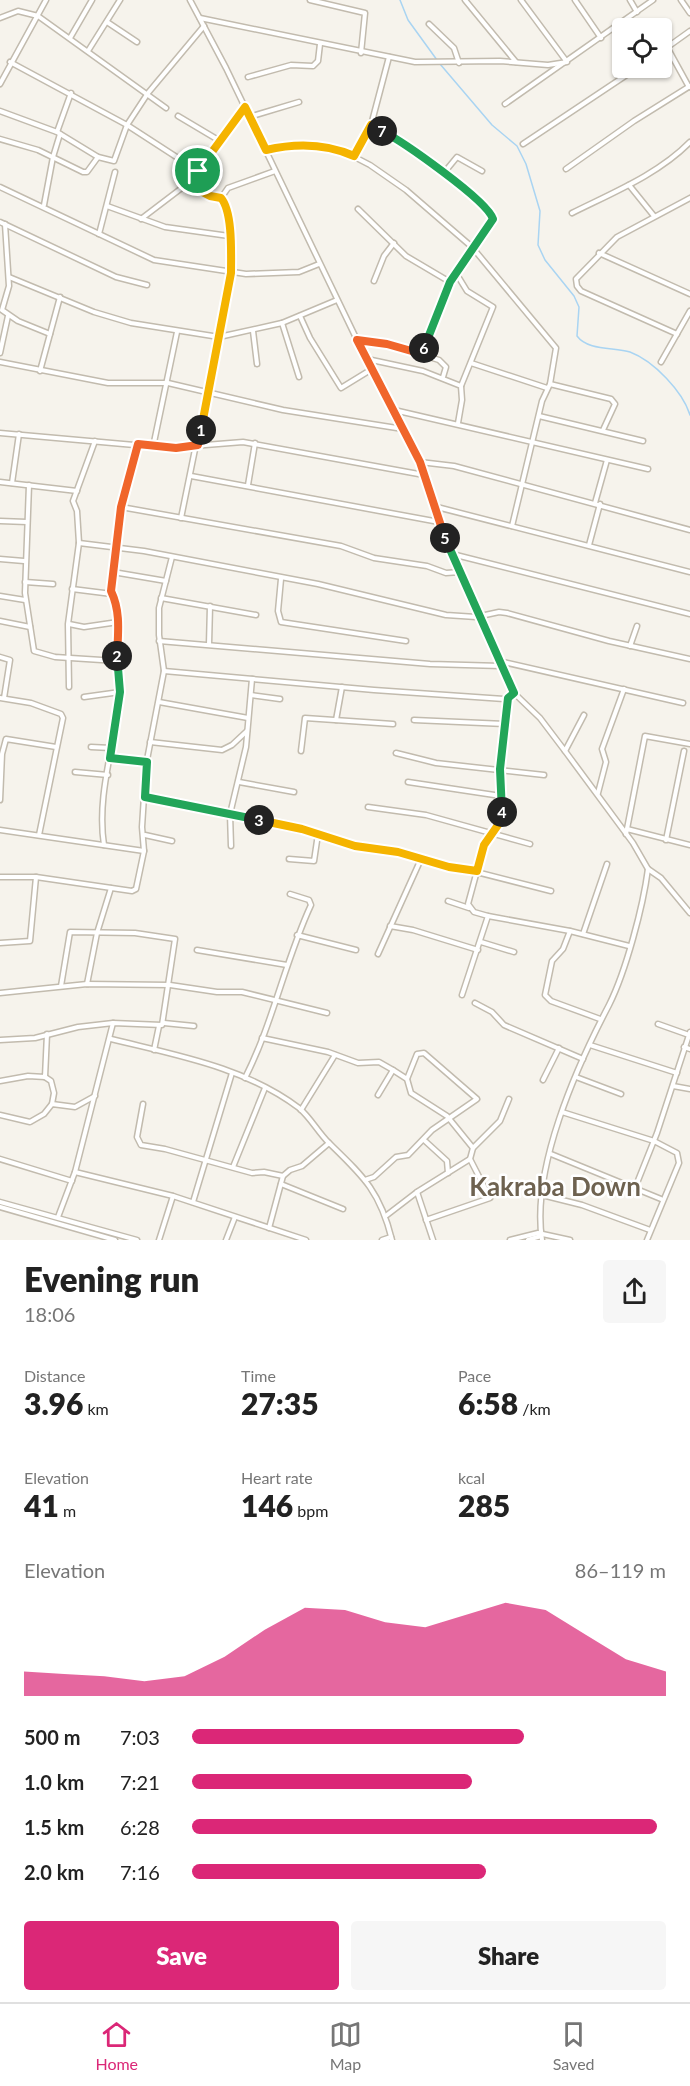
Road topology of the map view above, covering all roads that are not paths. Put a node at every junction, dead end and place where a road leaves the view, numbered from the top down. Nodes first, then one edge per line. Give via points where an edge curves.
1 (46, 0) edge
2 (92, 0) edge
3 (120, 0) edge
4 (190, 0) edge
5 (310, 0) edge
6 (465, 0) edge
7 (521, 0) edge
8 (575, 0) edge
9 (630, 0) edge
10 (653, 0) edge
11 (681, 0) edge
12 (318, 1) edge
13 (637, 12) junction
14 (690, 13) edge
15 (38, 16) junction
16 (0, 18) edge
17 (199, 18) junction
18 (107, 22) junction
19 (429, 24) dead end
20 (204, 26) junction
21 (690, 31) edge
22 (70, 38) junction
23 (601, 38) junction
24 (137, 42) dead end
25 (320, 44) junction
26 (672, 44) edge
27 (88, 51) junction
28 (361, 52) junction
29 (672, 56) edge
30 (388, 57) junction
31 (10, 62) junction
32 (516, 62) junction
33 (567, 62) junction
34 (459, 63) junction
35 (248, 77) dead end
36 (622, 78) edge
37 (0, 84) edge
38 (690, 87) edge
39 (71, 93) junction
40 (148, 93) junction
41 (299, 102) dead end
42 (505, 104) dead end
43 (245, 107) junction
44 (166, 108) dead end
45 (0, 111) edge
46 (178, 116) dead end
47 (249, 117) junction
48 (127, 125) junction
49 (371, 125) junction
50 (58, 133) junction
51 (0, 139) edge
52 (220, 141) junction
53 (690, 143) edge
54 (523, 144) dead end
55 (266, 150) junction
56 (354, 156) junction
57 (98, 157) junction
58 (52, 158) junction
59 (566, 169) dead end
60 (198, 171) junction
61 (275, 171) junction
62 (482, 171) dead end
63 (115, 172) dead end
64 (443, 174) junction
65 (187, 184) junction
66 (629, 185) junction
67 (0, 187) edge
68 (221, 198) junction
69 (690, 198) edge
70 (44, 205) junction
71 (107, 206) junction
72 (358, 209) dead end
73 (572, 213) dead end
74 (654, 216) junction
75 (141, 219) junction
76 (3, 223) edge
77 (99, 234) junction
78 (229, 236) junction
79 (394, 243) junction
80 (472, 247) junction
81 (599, 253) junction
82 (319, 264) junction
83 (231, 273) junction
84 (456, 273) junction
85 (9, 277) junction
86 (374, 281) dead end
87 (450, 282) junction
88 (147, 285) dead end
89 (690, 294) edge
90 (60, 297) junction
91 (337, 300) junction
92 (690, 311) edge
93 (8, 316) junction
94 (300, 316) junction
95 (282, 323) junction
96 (253, 331) junction
97 (177, 332) junction
98 (50, 334) junction
99 (677, 334) junction
100 (219, 337) junction
101 (357, 340) junction
102 (0, 353) edge
103 (422, 354) junction
104 (367, 359) junction
105 (0, 362) edge
106 (661, 362) dead end
107 (471, 363) junction
108 (257, 364) dead end
109 (372, 369) junction
110 (40, 371) junction
111 (299, 376) dead end
112 (443, 377) junction
113 (168, 383) junction
114 (461, 386) junction
115 (548, 386) junction
116 (208, 393) junction
117 (394, 410) junction
118 (538, 416) junction
119 (458, 423) junction
120 (404, 429) junction
121 (603, 430) junction
122 (0, 433) edge
123 (19, 435) junction
124 (95, 441) junction
125 (643, 441) dead end
126 (255, 443) junction
127 (533, 443) junction
128 (138, 444) junction
129 (198, 445) junction
130 (153, 447) junction
131 (607, 460) junction
132 (420, 462) junction
133 (648, 469) dead end
134 (424, 475) junction
135 (191, 476) junction
136 (0, 482) edge
137 (12, 483) junction
138 (522, 484) junction
139 (29, 485) junction
140 (248, 485) junction
141 (77, 490) junction
142 (597, 503) junction
143 (433, 506) junction
144 (121, 507) junction
145 (181, 518) junction
146 (0, 520) edge
147 (27, 522) junction
148 (439, 522) junction
149 (512, 526) junction
150 (690, 530) edge
151 (79, 543) junction
152 (589, 545) junction
153 (115, 548) junction
154 (452, 554) junction
155 (172, 557) junction
156 (0, 559) edge
157 (24, 561) junction
158 (113, 572) junction
159 (460, 572) junction
160 (690, 572) edge
161 (281, 579) junction
162 (166, 581) junction
163 (25, 582) junction
164 (53, 584) dead end
165 (72, 589) junction
166 (112, 594) junction
167 (0, 596) edge
168 (160, 598) junction
169 (25, 600) junction
170 (210, 606) junction
171 (690, 614) edge
172 (256, 615) dead end
173 (480, 616) junction
174 (0, 621) edge
175 (118, 622) junction
176 (68, 624) junction
177 (637, 626) dead end
178 (30, 627) junction
179 (159, 641) junction
180 (406, 641) dead end
181 (209, 644) junction
182 (630, 646) junction
183 (0, 657) edge
184 (68, 659) junction
185 (690, 659) edge
186 (117, 661) junction
187 (500, 664) junction
188 (164, 670) junction
189 (252, 679) junction
190 (69, 687) dead end
191 (342, 687) junction
192 (624, 688) junction
193 (120, 692) junction
194 (514, 693) junction
195 (251, 695) junction
196 (84, 697) dead end
197 (2, 698) edge
198 (508, 698) junction
199 (280, 699) dead end
200 (159, 702) junction
201 (683, 703) dead end
202 (584, 715) dead end
203 (248, 717) junction
204 (336, 720) junction
205 (414, 720) dead end
206 (393, 724) dead end
207 (505, 724) junction
208 (247, 731) junction
209 (150, 742) junction
210 (690, 744) edge
211 (1, 747) edge
212 (56, 747) junction
213 (91, 747) dead end
214 (111, 748) junction
215 (301, 751) dead end
216 (565, 751) junction
217 (684, 751) dead end
218 (396, 753) dead end
219 (110, 758) junction
220 (147, 762) junction
221 (500, 769) junction
222 (75, 772) dead end
223 (108, 775) junction
224 (544, 775) dead end
225 (239, 782) junction
226 (408, 782) dead end
227 (294, 792) dead end
228 (597, 794) junction
229 (501, 796) junction
230 (145, 797) junction
231 (0, 800) edge
232 (368, 807) dead end
233 (230, 814) junction
234 (627, 829) junction
235 (0, 830) edge
236 (491, 833) junction
237 (318, 834) junction
238 (39, 835) junction
239 (145, 835) junction
240 (626, 835) junction
241 (666, 840) junction
242 (172, 841) dead end
243 (530, 844) dead end
244 (104, 845) junction
245 (690, 845) edge
246 (231, 846) dead end
247 (144, 851) junction
248 (421, 858) junction
249 (289, 859) dead end
250 (606, 864) dead end
251 (648, 869) junction
252 (477, 871) junction
253 (0, 877) edge
254 (36, 877) junction
255 (111, 888) junction
256 (552, 891) dead end
257 (290, 894) dead end
258 (448, 901) dead end
259 (470, 908) junction
260 (690, 913) edge
261 (488, 916) junction
262 (390, 926) junction
263 (570, 931) junction
264 (97, 933) junction
265 (583, 934) junction
266 (297, 935) junction
267 (481, 942) junction
268 (0, 943) edge
269 (629, 946) junction
270 (197, 950) dead end
271 (356, 950) dead end
272 (478, 950) junction
273 (514, 952) dead end
274 (378, 954) dead end
275 (287, 965) junction
276 (87, 984) junction
277 (170, 985) junction
278 (61, 986) junction
279 (0, 993) edge
280 (462, 994) dead end
281 (274, 1002) junction
282 (475, 1003) dead end
283 (327, 1013) dead end
284 (600, 1019) junction
285 (113, 1023) junction
286 (164, 1023) junction
287 (658, 1024) dead end
288 (159, 1026) junction
289 (194, 1026) dead end
290 (47, 1034) junction
291 (690, 1034) edge
292 (262, 1038) junction
293 (0, 1040) edge
294 (111, 1040) junction
295 (590, 1045) junction
296 (684, 1047) junction
297 (559, 1048) junction
298 (690, 1049) edge
299 (154, 1050) junction
300 (334, 1054) junction
301 (584, 1059) junction
302 (393, 1070) junction
303 (232, 1072) junction
304 (676, 1073) junction
305 (45, 1077) junction
306 (576, 1077) junction
307 (245, 1078) junction
308 (407, 1079) junction
309 (543, 1080) dead end
310 (0, 1081) edge
311 (673, 1086) junction
312 (265, 1088) junction
313 (690, 1089) edge
314 (621, 1094) dead end
315 (96, 1095) junction
316 (378, 1095) dead end
317 (509, 1099) dead end
318 (52, 1104) junction
319 (143, 1104) dead end
320 (301, 1110) junction
321 (562, 1112) junction
322 (0, 1115) edge
323 (449, 1118) junction
324 (424, 1140) junction
325 (654, 1141) junction
326 (329, 1143) junction
327 (473, 1148) junction
328 (551, 1154) junction
329 (0, 1159) edge
330 (206, 1159) junction
331 (470, 1160) junction
332 (233, 1167) junction
333 (75, 1172) junction
334 (448, 1173) junction
335 (283, 1176) junction
336 (365, 1180) junction
337 (72, 1181) junction
338 (281, 1185) junction
339 (635, 1188) junction
340 (417, 1192) junction
341 (542, 1195) junction
342 (173, 1196) junction
343 (662, 1199) junction
344 (0, 1202) edge
345 (193, 1202) junction
346 (0, 1208) edge
347 (343, 1209) dead end
348 (387, 1215) junction
349 (58, 1217) junction
350 (235, 1217) junction
351 (426, 1220) junction
352 (269, 1228) junction
353 (650, 1230) junction
354 (543, 1236) edge
355 (104, 1239) edge
356 (391, 1239) edge
357 (115, 1240) edge
358 (137, 1240) edge
359 (159, 1240) edge
360 (226, 1240) edge
361 (306, 1240) edge
362 (382, 1240) edge
363 (434, 1240) edge
364 (510, 1240) edge
365 (528, 1240) edge
366 (570, 1240) edge
367 (647, 1240) edge

1 - 15 street
2 - 22 street
3 - 18 street
4 - 17 street
5 - 12 street
6 - 32 street
7 - 33 street
8 - 23 street
9 - 13 street
10 - 13 street
11 - 14 street
12 - 28 street via 364,13
13 - 23 street
15 - 16 street via 18,11
15 - 22 street
15 - 31 street
17 - 20 street
17 - 25 street
18 - 24 street
18 - 27 street
19 - 34 street via 454,48
20 - 40 street
20 - 43 street
21 - 26 street
22 - 27 street
23 - 33 street
25 - 28 street
25 - 35 street via 318,61 313,66 291,65
27 - 40 street
28 - 30 street
29 - 38 street
30 - 34 street
30 - 49 street
31 - 37 street
31 - 39 street
32 - 33 street
32 - 34 street
33 - 42 street
36 - 54 street
38 - 59 street
39 - 48 street
39 - 50 street
40 - 44 street
40 - 48 street
41 - 47 street
43 - 47 street
43 - 52 street
45 - 50 street
46 - 52 street
47 - 55 street
48 - 57 street via 114,162
48 - 60 street
49 - 56 street
49 - 64 street via 401,141
50 - 57 street
50 - 58 street
51 - 58 street
52 - 60 street
53 - 66 street
55 - 56 street via 311,145
55 - 61 street
56 - 80 street via 406,190
57 - 58 street via 87,172
58 - 70 street
60 - 65 street
61 - 68 street via 230,188
61 - 82 street
62 - 64 street via 457,157
63 - 71 street
64 - 80 street via 492,215 493,221
65 - 68 street
65 - 75 street
66 - 73 street
66 - 74 street
67 - 70 street
68 - 78 street via 228,211
69 - 74 street
70 - 77 street
71 - 75 street
71 - 77 street
72 - 79 street
74 - 81 street via 617,237
75 - 78 street via 178,230
76 - 85 street
76 - 88 street via 116,277
77 - 83 street via 154,260
78 - 83 street
79 - 86 street
79 - 87 street via 406,256
80 - 84 street
80 - 115 street via 556,348
81 - 89 street
81 - 99 street via 576,279 581,291
82 - 83 street via 299,272
82 - 91 street
83 - 100 street
84 - 87 street
84 - 107 street via 468,291 494,307
85 - 90 street
85 - 93 street via 2,307
87 - 103 street
90 - 97 street via 119,320
90 - 98 street
91 - 94 street
91 - 101 street
92 - 99 street
93 - 98 street
93 - 102 street
94 - 95 street
94 - 109 street via 341,388
95 - 96 street
95 - 111 street
96 - 100 street
96 - 108 street
97 - 100 street
97 - 113 street
98 - 110 street
99 - 106 street
100 - 116 street
101 - 103 street via 381,342
101 - 104 street
103 - 112 street via 444,364
104 - 109 street
104 - 112 street
105 - 110 street
107 - 114 street
107 - 115 street
109 - 117 street
110 - 113 street via 108,383
112 - 114 street
113 - 116 street
113 - 130 street
114 - 119 street
115 - 118 street
115 - 121 street via 611,399 615,404
116 - 120 street via 283,410
116 - 129 street
117 - 119 street
117 - 120 street
118 - 121 street
118 - 127 street
119 - 127 street
120 - 132 street
121 - 125 street
122 - 123 street
123 - 124 street
123 - 137 street
124 - 128 street
124 - 141 street
126 - 129 street
126 - 134 street
126 - 140 street
127 - 131 street
127 - 138 street
128 - 130 street
128 - 144 street
129 - 130 street
129 - 135 street
131 - 133 street
131 - 142 street
132 - 134 street
132 - 138 street via 454,466
134 - 143 street
135 - 140 street
135 - 145 street
136 - 137 street
137 - 139 street
138 - 142 street
138 - 149 street
139 - 141 street
139 - 147 street
140 - 148 street
141 - 151 street via 73,501
142 - 150 street
142 - 152 street
143 - 148 street
143 - 149 street
144 - 145 street
144 - 153 street
145 - 159 street via 350,548 374,558 446,573
146 - 147 street
147 - 157 street
148 - 154 street
149 - 152 street
151 - 153 street
151 - 165 street
152 - 160 street
153 - 155 street
153 - 158 street
154 - 159 street
154 - 171 street
155 - 161 street
155 - 162 street
156 - 157 street
157 - 163 street
158 - 162 street
158 - 166 street
159 - 173 street
161 - 173 street via 446,615
161 - 180 street via 281,622
162 - 168 street
163 - 164 street
163 - 169 street
165 - 166 street
165 - 176 street
166 - 175 street
167 - 169 street
168 - 170 street
168 - 179 street
169 - 178 street
170 - 172 street
170 - 181 street
173 - 182 street via 507,613
173 - 187 street
174 - 178 street
175 - 176 street via 84,627
175 - 186 street
176 - 184 street
177 - 182 street
178 - 184 street via 34,651
179 - 181 street
179 - 188 street
181 - 187 street via 430,664
182 - 185 street
183 - 197 street via 10,660
184 - 186 street
184 - 190 street
186 - 193 street
187 - 192 street
187 - 194 street
188 - 189 street
188 - 200 street
189 - 191 street
189 - 195 street
191 - 198 street
191 - 204 street
192 - 201 street
192 - 228 street via 602,748 606,762
193 - 196 street
193 - 214 street
194 - 198 street
194 - 216 street via 540,718
195 - 199 street
195 - 203 street
197 - 212 street via 61,714
198 - 207 street
200 - 203 street
200 - 209 street
202 - 216 street
203 - 208 street
204 - 206 street
204 - 215 street via 305,718
205 - 207 street
207 - 221 street
208 - 209 street via 222,750
208 - 225 street
209 - 220 street
210 - 234 street via 645,736
211 - 212 street via 9,738
211 - 231 street
212 - 238 street
213 - 214 street
214 - 219 street
216 - 228 street
217 - 241 street
218 - 221 street via 436,763
219 - 220 street
219 - 223 street
220 - 230 street
221 - 224 street
221 - 229 street
222 - 223 street
223 - 244 street via 101,816
225 - 227 street
225 - 233 street
226 - 229 street
228 - 240 street
229 - 236 street via 502,817
230 - 233 street
230 - 239 street
232 - 236 street via 426,815
233 - 237 street
233 - 246 street
234 - 240 street
234 - 241 street
235 - 238 street
236 - 243 street
236 - 252 street
237 - 248 street via 355,846
237 - 249 street via 314,861
238 - 244 street
239 - 242 street
239 - 247 street
240 - 251 street
241 - 245 street
244 - 247 street
247 - 255 street via 135,891
248 - 252 street
248 - 262 street
250 - 265 street
251 - 260 street
251 - 269 street
252 - 256 street
252 - 259 street
253 - 254 street
254 - 255 street
254 - 268 street via 30,941
255 - 264 street
257 - 266 street via 311,902
258 - 259 street
259 - 261 street
261 - 263 street
261 - 267 street
262 - 272 street
262 - 274 street
263 - 265 street
263 - 284 street via 563,950 552,962 545,995 551,1001
264 - 276 street
264 - 277 street via 175,939
264 - 278 street via 69,933
265 - 269 street
266 - 271 street
266 - 275 street
267 - 272 street
267 - 273 street
269 - 284 street
270 - 275 street
272 - 280 street
275 - 281 street
276 - 277 street
276 - 278 street
277 - 281 street via 242,992
277 - 286 street
278 - 279 street
281 - 283 street
281 - 292 street
282 - 297 street via 492,1012 504,1025
284 - 295 street
285 - 288 street
285 - 290 street
285 - 294 street
286 - 288 street
286 - 289 street
287 - 291 street
288 - 299 street
290 - 293 street
290 - 305 street
291 - 296 street
292 - 300 street
292 - 307 street
294 - 299 street
294 - 315 street
295 - 301 street
295 - 304 street
296 - 298 street
296 - 304 street
297 - 301 street
297 - 309 street
299 - 303 street
300 - 302 street via 358,1063 379,1062
300 - 320 street
301 - 306 street
302 - 308 street
302 - 316 street
303 - 307 street
303 - 330 street
304 - 311 street
305 - 310 street
305 - 318 street via 51,1081
306 - 314 street
306 - 321 street
307 - 312 street
308 - 323 street via 411,1093
308 - 323 street via 417,1054 424,1053 477,1098
311 - 313 street
311 - 325 street
312 - 320 street
312 - 332 street
315 - 318 street via 75,1107
315 - 333 street
317 - 327 street via 500,1121
318 - 322 street via 30,1122
319 - 330 street via 137,1137 141,1145
320 - 326 street
321 - 325 street
321 - 328 street
323 - 324 street
323 - 327 street
324 - 334 street via 447,1161
324 - 336 street via 408,1155 396,1157
325 - 339 street
325 - 343 street via 680,1157
326 - 335 street
326 - 336 street
327 - 331 street
328 - 339 street
328 - 341 street
329 - 337 street
330 - 332 street
330 - 345 street
331 - 334 street
331 - 351 street via 490,1198
332 - 335 street
333 - 337 street
333 - 342 street
334 - 340 street
335 - 338 street
336 - 348 street
337 - 349 street
338 - 347 street
338 - 352 street
339 - 343 street
340 - 348 street
340 - 351 street
341 - 353 street
341 - 354 street
342 - 345 street
342 - 359 street
343 - 353 street
344 - 349 street
345 - 350 street
346 - 355 street
348 - 356 street
349 - 358 street
350 - 352 street
350 - 360 street
351 - 363 street
352 - 361 street
353 - 367 street
354 - 364 street
354 - 365 street
354 - 366 street
355 - 357 street
356 - 362 street

